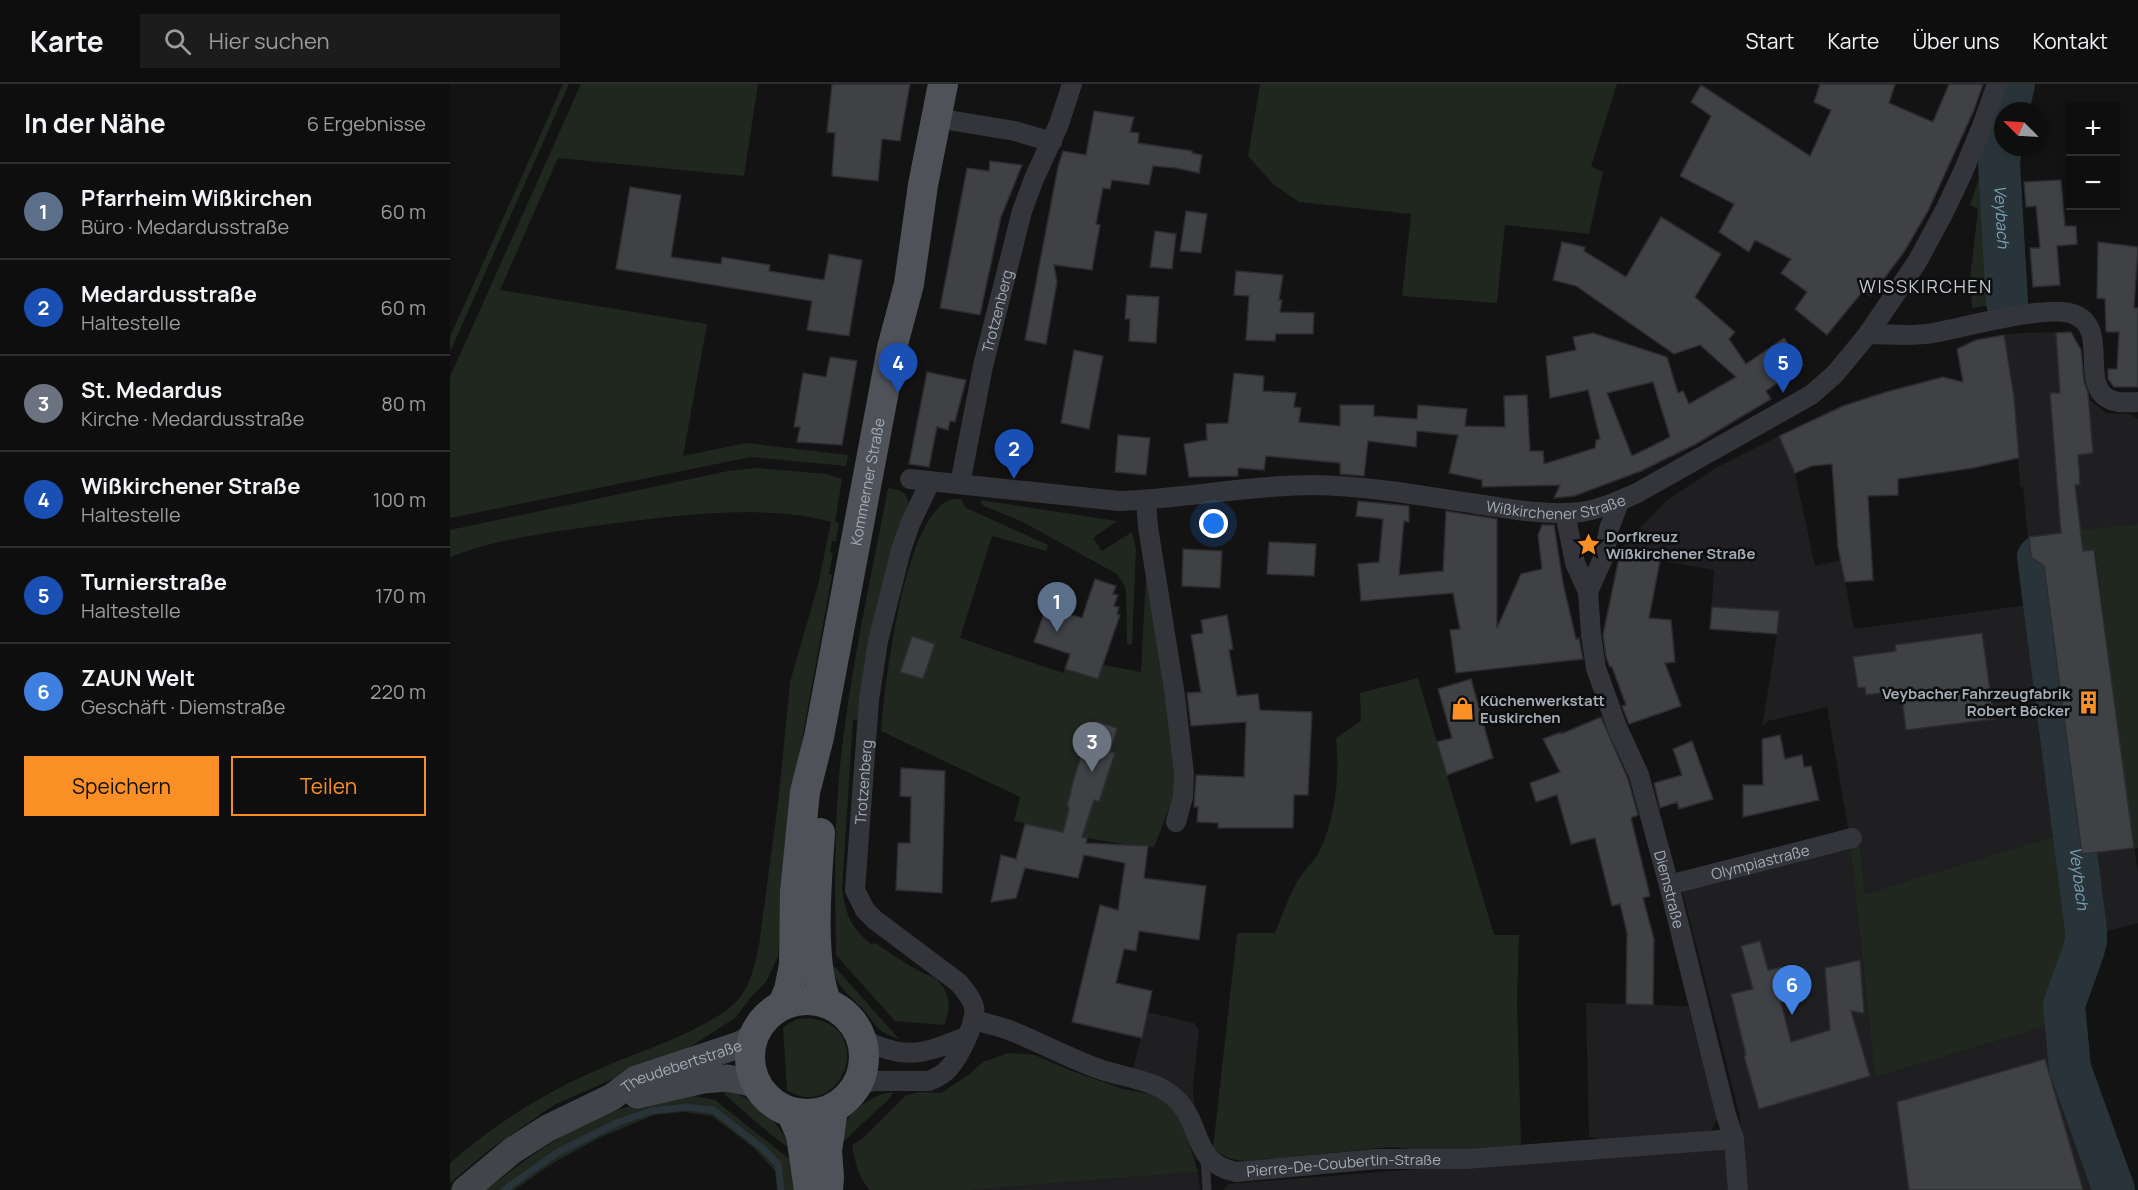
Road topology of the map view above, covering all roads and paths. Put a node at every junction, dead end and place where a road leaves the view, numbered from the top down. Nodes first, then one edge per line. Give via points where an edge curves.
1 (943, 84) edge
2 (1072, 84) edge
3 (1997, 84) edge
4 (936, 118) junction
5 (1052, 142) junction
6 (1868, 334) junction
7 (2138, 402) edge
8 (920, 480) joint
9 (960, 484) junction
10 (1146, 500) junction
11 (1619, 502) junction
12 (1565, 513) junction
13 (1588, 592) junction
14 (819, 737) junction
15 (1176, 822) dead end
16 (1852, 838) dead end
17 (1669, 885) junction
18 (827, 1003) junction
19 (783, 1004) junction
20 (970, 1028) junction
21 (754, 1036) junction
22 (862, 1039) junction
23 (756, 1084) junction
24 (857, 1085) junction
25 (612, 1097) junction
26 (833, 1108) junction
27 (791, 1112) junction
28 (1734, 1139) junction
29 (1205, 1155) junction
30 (465, 1190) edge
31 (809, 1190) edge
32 (828, 1190) edge
33 (1207, 1190) edge
34 (1738, 1190) edge

1 - 4 main road, Kommerner Straße
2 - 5 street, Trotzenberg
3 - 6 street, Wißkirchener Straße via 1944,212 1917,262
4 - 5 street via 1016,131
4 - 14 main road, Kommerner Straße via 909,284 892,348
5 - 9 street, Trotzenberg via 1026,201 1010,256
6 - 7 street via 1931,333 2001,319 2069,312 2084,319 2091,332 2099,389 2107,399
6 - 11 street, Wißkirchener Straße via 1835,374 1811,395
8 - 9 street, Wißkirchener Straße
8 - 20 street, Trotzenberg via 878,641 869,700 855,890 875,920 970,996 974,1008
9 - 10 street, Wißkirchener Straße via 1119,501
10 - 12 street, Wißkirchener Straße via 1256,487 1345,486
10 - 15 street via 1184,774
11 - 12 street, Wißkirchener Straße
11 - 13 street, Diemstraße via 1604,556
12 - 13 street, Diemstraße via 1575,562
13 - 17 street, Diemstraße via 1596,668 1639,776
14 - 18 main road, Kommerner Straße via 822,795 816,892 821,988
14 - 19 main road, Kommerner Straße via 805,792 795,892 794,965
16 - 17 street, Olympiastraße
17 - 28 street, Diemstraße
18 - 19 main road via 805,999
18 - 22 main road via 848,1016
19 - 21 main road via 765,1018
20 - 22 street via 929,1052 903,1053
20 - 24 street via 949,1068 936,1078
20 - 29 street via 1009,1030 1101,1070 1161,1087 1177,1099 1193,1122
21 - 23 main road via 750,1056
21 - 25 main road, Theudebertstraße via 742,1044 636,1079
22 - 24 main road via 864,1062
23 - 25 main road, Theudebertstraße via 727,1078 704,1080 641,1095
23 - 27 main road via 771,1101
24 - 26 main road via 847,1099
25 - 30 main road, Theudebertstraße via 513,1150
26 - 27 main road via 816,1114
26 - 32 main road via 826,1151
27 - 31 main road via 801,1135
28 - 29 street, Pierre-De-Coubertin-Straße via 1465,1159 1377,1159 1236,1172 1223,1169
28 - 34 street, Diemstraße
29 - 33 lane

